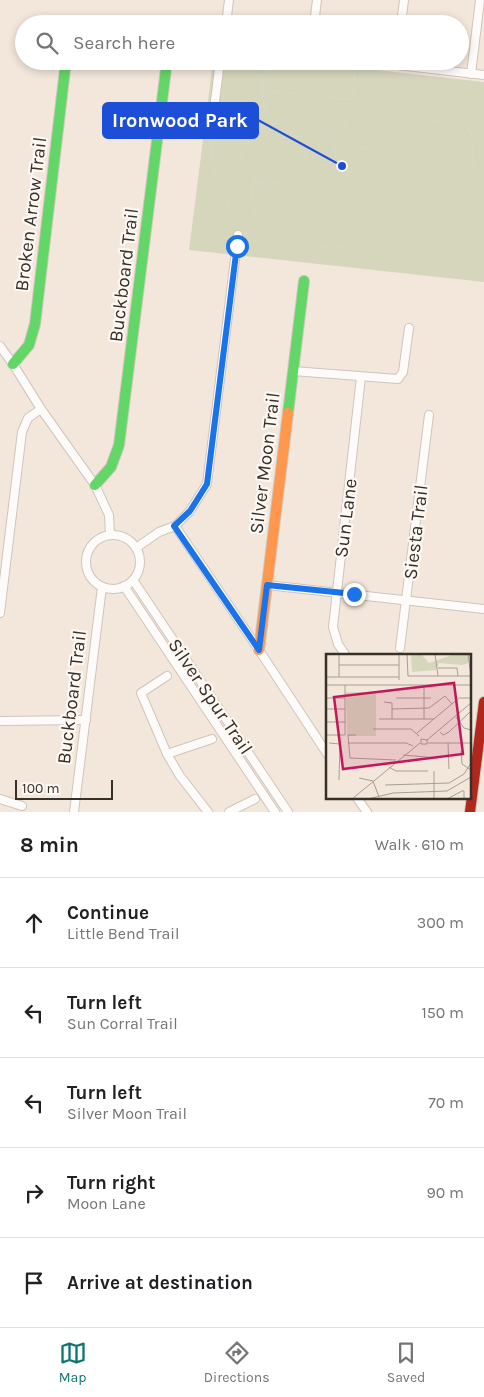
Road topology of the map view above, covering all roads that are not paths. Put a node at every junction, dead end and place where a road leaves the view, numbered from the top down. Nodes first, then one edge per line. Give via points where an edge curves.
1 (229, 0) edge
2 (317, 0) edge
3 (404, 0) edge
4 (480, 0) edge
5 (227, 15) edge
6 (315, 15) edge
7 (402, 15) edge
8 (65, 70) edge
9 (166, 70) edge
10 (219, 70) edge
11 (444, 70) edge
12 (471, 74) junction
13 (484, 75) edge
14 (213, 117) road end
15 (238, 235) road end
16 (304, 281) dead end
17 (409, 328) dead end
18 (0, 346) edge
19 (13, 364) junction
20 (293, 370) junction
21 (361, 377) junction
22 (41, 409) junction
23 (429, 415) dead end
24 (95, 485) junction
25 (174, 526) junction
26 (110, 536) junction
27 (136, 548) junction
28 (133, 580) junction
29 (267, 585) junction
30 (124, 586) junction
31 (102, 587) junction
32 (336, 593) junction
33 (406, 600) junction
34 (484, 609) edge
35 (0, 613) edge
36 (400, 648) dead end
37 (259, 650) junction
38 (345, 654) edge
39 (167, 676) dead end
40 (484, 702) edge
41 (86, 720) junction
42 (0, 721) edge
43 (228, 721) junction
44 (219, 728) junction
45 (239, 737) junction
46 (212, 740) dead end
47 (230, 743) junction
48 (326, 752) edge
49 (167, 754) junction
50 (472, 796) edge
51 (0, 799) edge
52 (358, 799) edge
53 (472, 799) edge
54 (255, 800) dead end
55 (22, 806) dead end
56 (74, 812) edge
57 (208, 812) edge
58 (229, 812) edge
59 (275, 812) edge
60 (288, 812) edge
61 (367, 812) edge
62 (470, 812) edge

1 - 5 street
2 - 6 street
3 - 7 street
4 - 12 street
8 - 19 street, Broken Arrow Trail via 35,324 29,344
9 - 24 street, Buckboard Trail via 119,445 115,462
10 - 14 street
11 - 12 street
12 - 13 street
15 - 25 street via 207,484 190,511
16 - 20 street, Silver Moon Trail
17 - 21 street via 403,372 398,379
18 - 19 street
19 - 22 street
20 - 21 street
20 - 29 street, Silver Moon Trail
21 - 32 street, Sun Lane
22 - 24 street
22 - 35 street via 28,418 22,432
23 - 33 street, Siesta Trail
24 - 26 street via 109,515
25 - 27 street
25 - 37 street
26 - 27 street via 129,540
26 - 31 street via 99,539 87,558 93,580
27 - 28 street via 140,561
28 - 30 street
28 - 43 street, Silver Spur Trail
29 - 32 street
29 - 37 street, Silver Moon Trail
30 - 31 street via 115,589
30 - 44 street, Silver Spur Trail
31 - 41 street, Buckboard Trail
32 - 33 street
32 - 38 street, Sun Lane via 333,627
33 - 34 street
33 - 36 street, Siesta Trail
37 - 48 street
39 - 49 street via 141,693
40 - 50 street
41 - 42 street
41 - 56 street, Buckboard Trail
43 - 44 street
43 - 45 street, Silver Spur Trail
44 - 47 street, Silver Spur Trail
45 - 47 street
45 - 60 street, Silver Spur Trail
46 - 49 street
47 - 59 street, Silver Spur Trail
49 - 57 street
51 - 55 street
52 - 61 street
53 - 62 street
54 - 58 street

